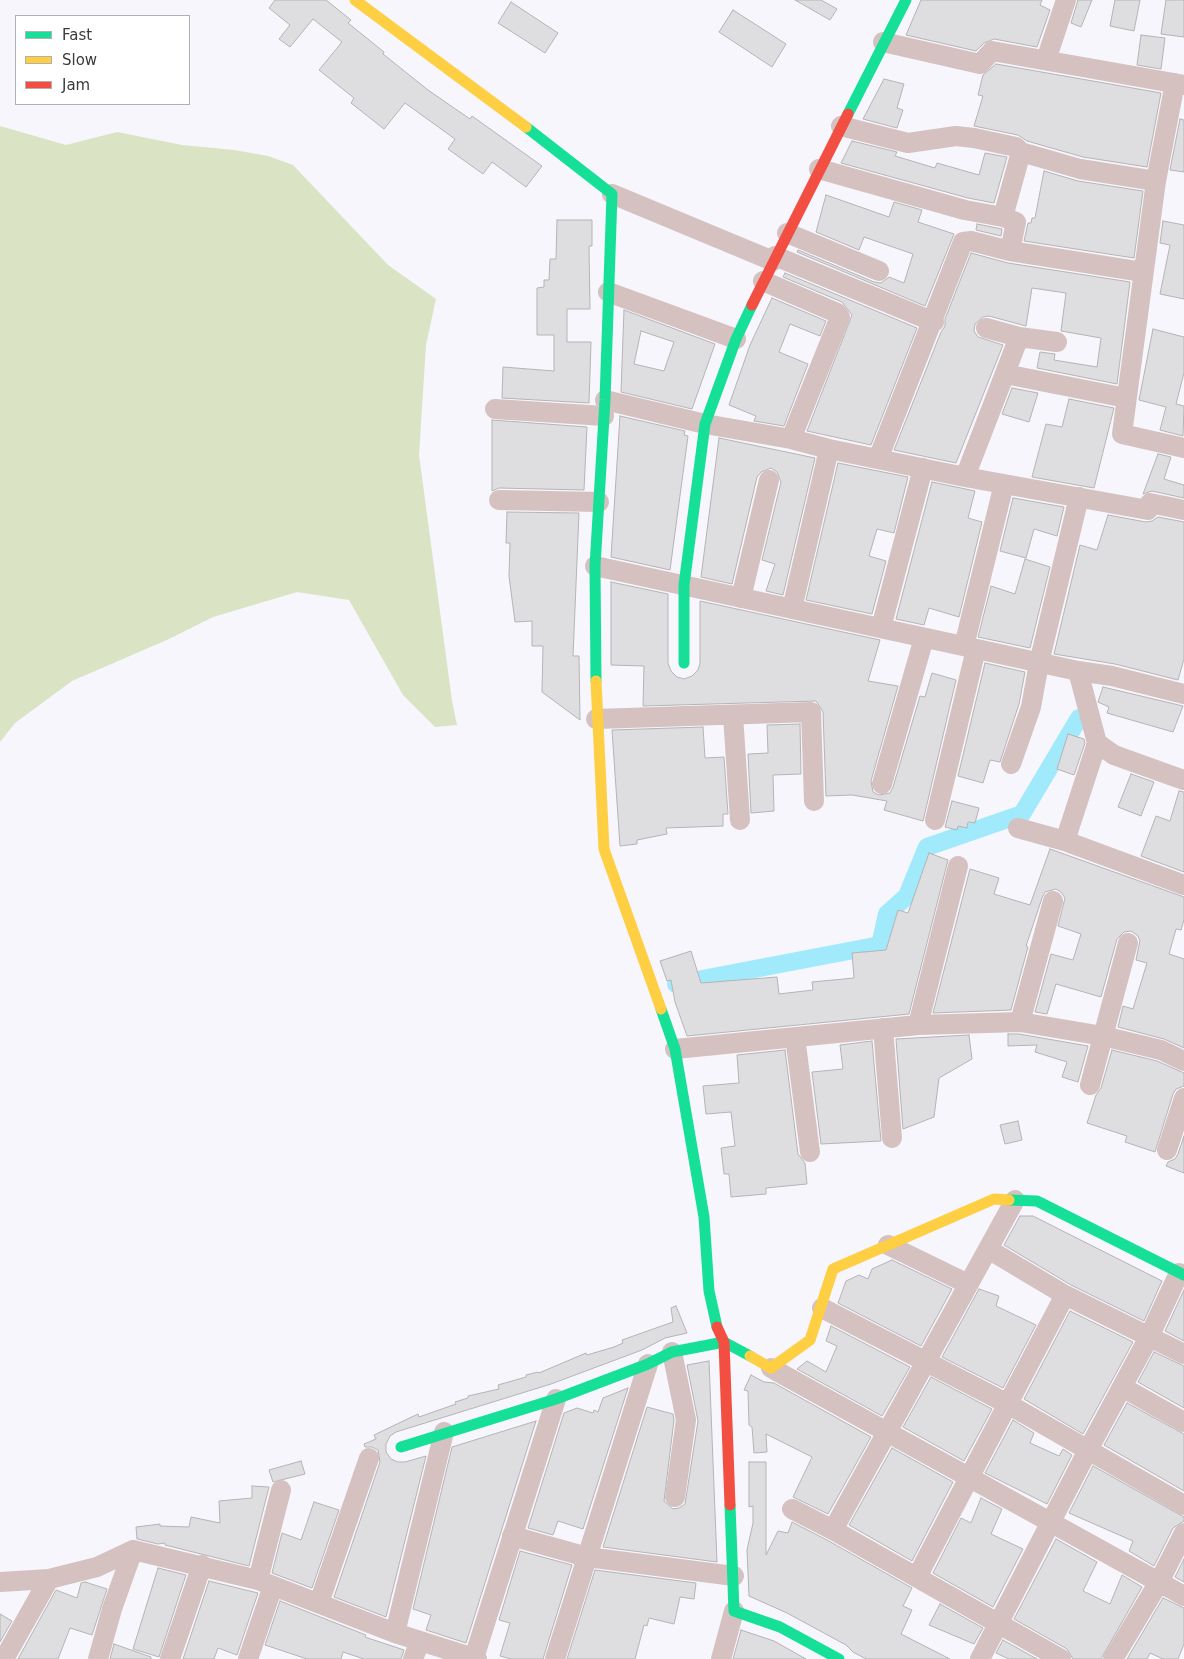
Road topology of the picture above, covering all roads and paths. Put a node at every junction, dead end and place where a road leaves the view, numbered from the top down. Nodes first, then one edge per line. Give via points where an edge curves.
1 (355, 0) edge
2 (906, 0) edge
3 (1066, 0) edge
4 (884, 42) junction
5 (1046, 60) junction
6 (1180, 84) edge
7 (841, 126) junction
8 (1021, 152) junction
9 (819, 169) junction
10 (1156, 181) junction
11 (612, 194) junction
12 (1003, 217) junction
13 (787, 233) junction
14 (1010, 251) junction
15 (774, 259) junction
16 (880, 271) dead end
17 (1143, 272) junction
18 (763, 281) junction
19 (608, 292) junction
20 (934, 322) junction
21 (986, 328) dead end
22 (1019, 337) junction
23 (736, 339) junction
24 (1057, 342) dead end
25 (1005, 374) junction
26 (1126, 398) junction
27 (605, 408) junction
28 (495, 409) dead end
29 (705, 424) junction
30 (791, 440) junction
31 (1184, 448) edge
32 (829, 449) junction
33 (878, 459) junction
34 (923, 468) junction
35 (965, 477) junction
36 (770, 480) dead end
37 (1004, 484) junction
38 (1079, 496) junction
39 (499, 500) dead end
40 (599, 502) junction
41 (1184, 510) edge
42 (594, 566) junction
43 (684, 585) junction
44 (741, 598) junction
45 (792, 609) junction
46 (880, 628) junction
47 (924, 638) junction
48 (970, 648) junction
49 (684, 663) dead end
50 (1039, 663) junction
51 (1078, 671) junction
52 (1182, 688) edge
53 (733, 715) junction
54 (596, 720) junction
55 (1097, 743) junction
56 (1011, 764) dead end
57 (1184, 780) edge
58 (882, 784) dead end
59 (814, 802) dead end
60 (740, 820) dead end
61 (935, 820) dead end
62 (1018, 828) dead end
63 (1065, 841) junction
64 (958, 866) dead end
65 (1184, 885) edge
66 (1053, 901) dead end
67 (1128, 944) dead end
68 (1020, 1022) junction
69 (918, 1025) junction
70 (883, 1028) junction
71 (1103, 1036) junction
72 (795, 1037) junction
73 (675, 1049) junction
74 (1184, 1061) edge
75 (1090, 1085) dead end
76 (1184, 1098) edge
77 (892, 1138) dead end
78 (1166, 1150) dead end
79 (810, 1152) dead end
80 (1015, 1200) junction
81 (888, 1245) junction
82 (988, 1249) junction
83 (1182, 1274) edge
84 (968, 1284) junction
85 (1065, 1295) junction
86 (822, 1308) junction
87 (1150, 1336) junction
88 (724, 1342) junction
89 (672, 1352) junction
90 (1184, 1354) edge
91 (926, 1360) junction
92 (648, 1364) junction
93 (771, 1368) junction
94 (1122, 1387) junction
95 (556, 1399) junction
96 (1008, 1404) junction
97 (1184, 1422) edge
98 (444, 1432) junction
99 (887, 1432) junction
100 (401, 1447) dead end
101 (1088, 1450) junction
102 (369, 1458) dead end
103 (969, 1477) junction
104 (281, 1490) dead end
105 (675, 1498) dead end
106 (1184, 1505) edge
107 (792, 1510) dead end
108 (1050, 1522) junction
109 (833, 1530) junction
110 (1184, 1534) edge
111 (512, 1536) junction
112 (133, 1550) junction
113 (587, 1557) junction
114 (202, 1565) junction
115 (734, 1576) junction
116 (917, 1578) junction
117 (49, 1579) junction
118 (0, 1582) edge
119 (1159, 1582) junction
120 (266, 1583) junction
121 (1184, 1596) edge
122 (319, 1604) junction
123 (734, 1611) junction
124 (999, 1624) junction
125 (395, 1633) junction
126 (416, 1650) edge
127 (251, 1658) edge
128 (4, 1659) edge
129 (98, 1659) edge
130 (170, 1659) edge
131 (476, 1659) edge
132 (555, 1659) edge
133 (721, 1659) edge
134 (839, 1659) edge
135 (980, 1659) edge
136 (1061, 1659) edge
137 (1113, 1659) edge

1 - 11 street
2 - 4 street
3 - 5 street
4 - 5 street via 980,64 992,51
4 - 7 street
5 - 6 street
6 - 10 street
7 - 8 street via 908,143 956,136 1016,147
7 - 9 street
8 - 10 street via 1080,169
8 - 12 street
9 - 12 street via 965,210
9 - 13 street
10 - 17 street
11 - 15 street
11 - 19 street
12 - 14 street via 1016,222
13 - 15 street
13 - 16 street
14 - 17 street
14 - 20 street via 971,241 961,244
15 - 18 street
15 - 20 street
17 - 26 street
18 - 23 street
18 - 30 street via 840,316
19 - 23 street
19 - 27 street
20 - 33 street
21 - 22 street
22 - 24 street
22 - 25 street
23 - 29 street
25 - 26 street
25 - 35 street
26 - 31 street via 1122,434
27 - 28 street
27 - 29 street
27 - 40 street
29 - 30 street
29 - 43 street
30 - 32 street
32 - 33 street
32 - 45 street
33 - 34 street
34 - 35 street
34 - 46 street
35 - 37 street
36 - 44 street
37 - 38 street
37 - 48 street
38 - 41 street via 1148,510 1150,503
38 - 50 street
39 - 40 street
40 - 42 street
42 - 43 street
42 - 54 street
43 - 44 street
43 - 49 street
44 - 45 street
45 - 46 street
46 - 47 street
47 - 48 street
47 - 58 street
48 - 50 street
48 - 61 street
50 - 51 street
50 - 56 street via 1031,707
51 - 52 street
51 - 55 street
53 - 54 street
53 - 59 street via 811,712
53 - 60 street
54 - 73 street via 604,849
55 - 57 street via 1114,755
55 - 63 street
62 - 63 street
63 - 65 street
64 - 69 street
66 - 68 street
67 - 71 street
68 - 69 street
68 - 71 street
69 - 70 street
70 - 72 street
70 - 77 street
71 - 74 street via 1161,1050
71 - 75 street
72 - 73 street
72 - 79 street
73 - 88 street via 704,1217 709,1291
76 - 78 street
80 - 81 street via 994,1199
80 - 82 street
80 - 83 street via 1037,1201
81 - 84 street
81 - 86 street via 833,1269
82 - 84 street
82 - 85 street
83 - 87 street
84 - 91 street
85 - 87 street
85 - 96 street
86 - 91 street
86 - 93 street via 810,1340
87 - 90 street
87 - 94 street
88 - 89 street
88 - 93 street
88 - 115 street
89 - 92 street
89 - 105 street via 686,1420
91 - 96 street
91 - 99 street
92 - 95 street
92 - 113 street
93 - 99 street
94 - 97 street
94 - 101 street
95 - 98 street
95 - 111 street
96 - 101 street
96 - 103 street
98 - 100 street
98 - 125 street
99 - 103 street
99 - 109 street
101 - 106 street
101 - 108 street
102 - 122 street
103 - 108 street
103 - 116 street
104 - 120 street
107 - 109 street
108 - 119 street
108 - 124 street
109 - 116 street
110 - 119 street
111 - 113 street
111 - 131 street
112 - 114 street
112 - 117 street via 97,1567
112 - 129 street
113 - 115 street
113 - 132 street
114 - 120 street
114 - 130 street
115 - 123 street
116 - 124 street
117 - 118 street
117 - 128 street
119 - 121 street
119 - 137 street
120 - 122 street
120 - 127 street
122 - 125 street
123 - 133 street
123 - 134 street via 780,1627
124 - 135 street
124 - 136 street
125 - 126 street
126 - 131 street

